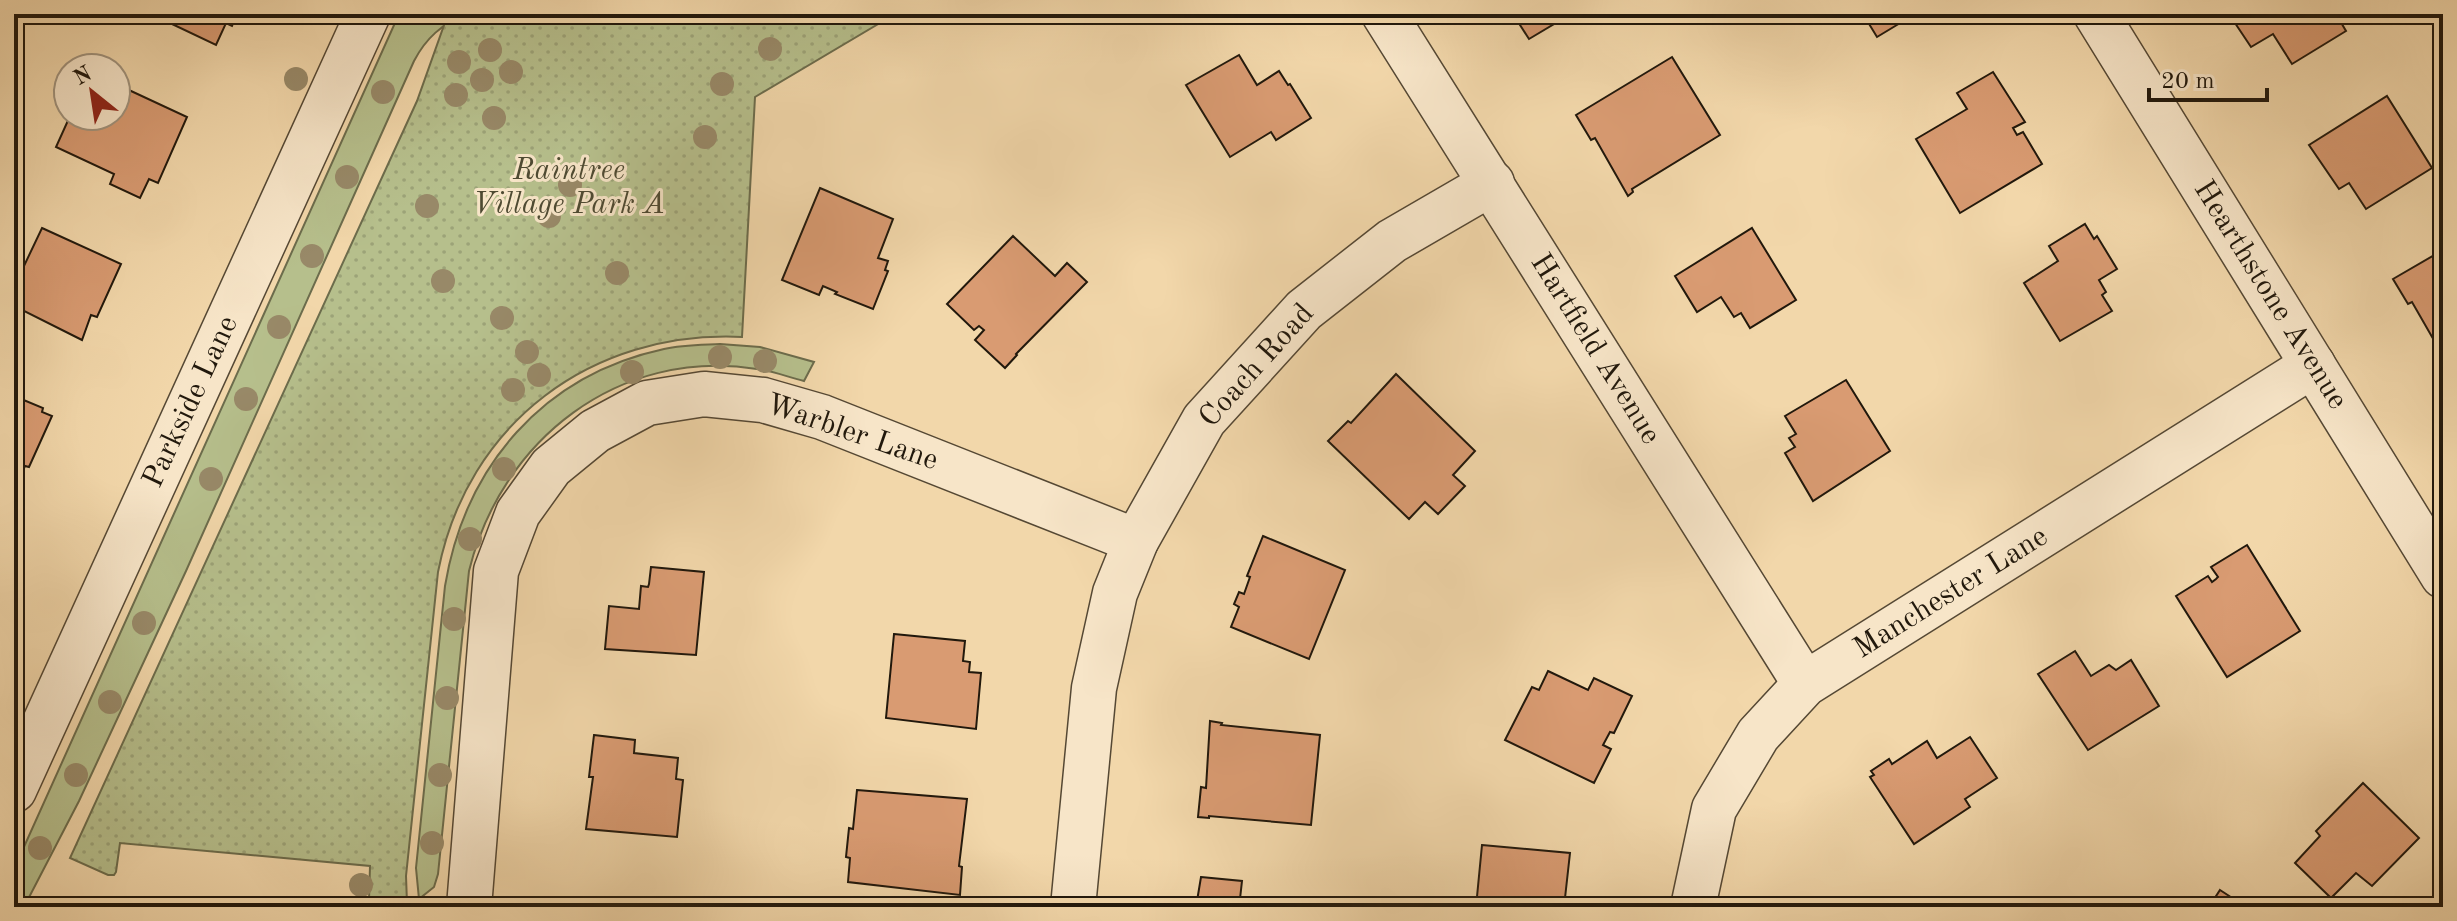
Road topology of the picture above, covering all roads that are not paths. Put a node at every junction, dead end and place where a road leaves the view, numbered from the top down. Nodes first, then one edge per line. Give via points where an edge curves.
1 (368, 14) edge
2 (1384, 14) edge
3 (2096, 14) edge
4 (1492, 183) junction
5 (2313, 365) junction
6 (1136, 541) junction
7 (2443, 576) edge
8 (1805, 684) junction
9 (14, 790) edge
10 (469, 907) edge
11 (1073, 907) edge
12 (1693, 907) edge

1 - 9 street, Parkside Lane
2 - 4 street, Hartfield Avenue
3 - 5 street, Hearthstone Avenue
4 - 6 street, Coach Road via 1392,241 1304,310 1204,420
4 - 8 street, Hartfield Avenue
5 - 7 street, Hearthstone Avenue
5 - 8 street, Manchester Lane
6 - 10 street, Warbler Lane via 822,417 763,400 704,394 647,403 595,431 551,467 518,513 496,571
6 - 11 street, Coach Road via 1115,593 1094,688
8 - 12 street, Manchester Lane via 1758,735 1714,809

